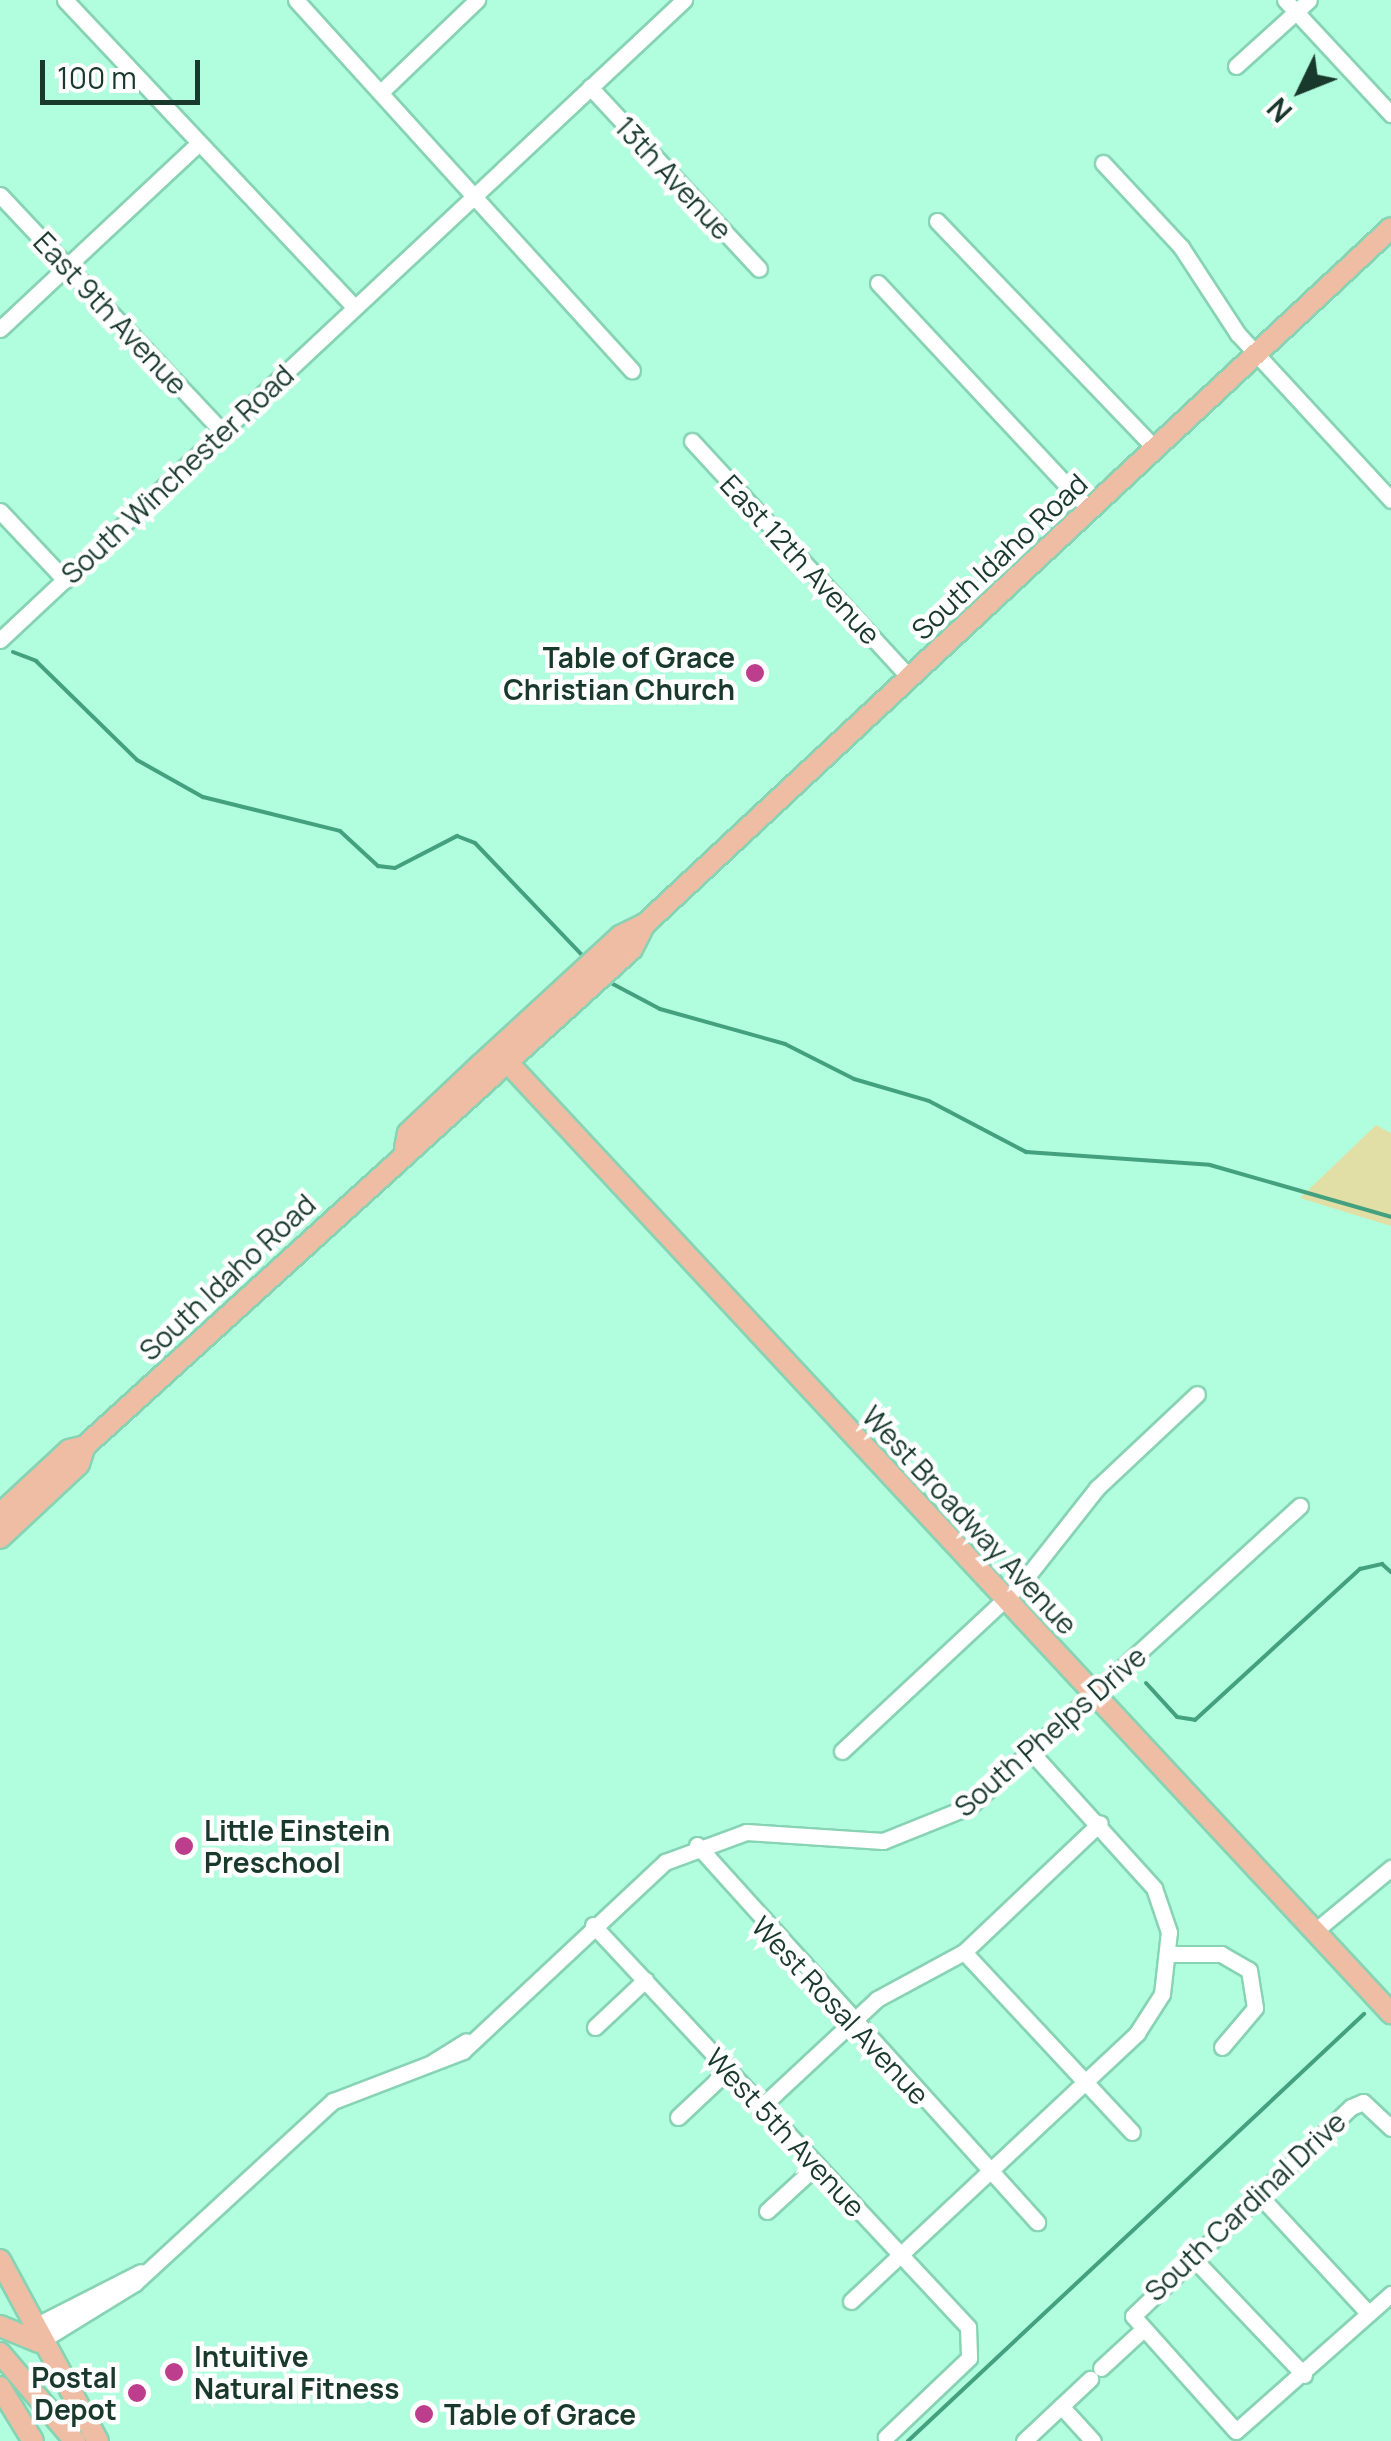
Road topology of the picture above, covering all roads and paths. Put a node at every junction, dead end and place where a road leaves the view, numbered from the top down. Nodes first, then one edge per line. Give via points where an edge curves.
1 (65, 0) edge
2 (296, 0) edge
3 (477, 0) edge
4 (684, 0) edge
5 (1308, 0) edge
6 (1290, 6) edge
7 (1236, 66) dead end
8 (590, 88) junction
9 (382, 91) junction
10 (1391, 114) edge
11 (200, 143) junction
12 (1104, 163) dead end
13 (475, 195) junction
14 (0, 196) edge
15 (937, 222) dead end
16 (1391, 228) edge
17 (67, 266) junction
18 (758, 269) dead end
19 (878, 283) dead end
20 (354, 308) junction
21 (0, 330) edge
22 (1255, 354) junction
23 (632, 370) dead end
24 (222, 431) junction
25 (692, 441) dead end
26 (1155, 448) junction
27 (1391, 500) edge
28 (1089, 510) junction
29 (0, 511) edge
30 (64, 580) junction
31 (0, 640) edge
32 (909, 677) junction
33 (595, 971) junction
34 (509, 1064) junction
35 (405, 1148) junction
36 (1197, 1394) dead end
37 (86, 1446) junction
38 (1300, 1506) dead end
39 (0, 1514) edge
40 (0, 1538) edge
41 (1006, 1598) junction
42 (1093, 1692) junction
43 (842, 1750) dead end
44 (1030, 1751) junction
45 (1100, 1824) junction
46 (697, 1845) junction
47 (1391, 1868) edge
48 (593, 1925) junction
49 (1315, 1931) junction
50 (964, 1952) junction
51 (1169, 1954) junction
52 (645, 1980) junction
53 (1389, 2005) edge
54 (852, 2022) junction
55 (595, 2027) dead end
56 (1222, 2046) dead end
57 (728, 2070) junction
58 (1085, 2082) junction
59 (762, 2106) junction
60 (678, 2117) dead end
61 (1391, 2128) edge
62 (1132, 2132) dead end
63 (817, 2165) junction
64 (990, 2171) junction
65 (1258, 2194) junction
66 (767, 2211) dead end
67 (1037, 2222) dead end
68 (900, 2254) junction
69 (1192, 2256) junction
70 (0, 2260) edge
71 (1391, 2294) edge
72 (851, 2301) dead end
73 (1369, 2314) junction
74 (1139, 2333) junction
75 (35, 2335) junction
76 (2, 2344) edge
77 (1304, 2375) junction
78 (0, 2386) edge
79 (1061, 2406) junction
80 (886, 2436) dead end
81 (33, 2441) edge
82 (75, 2441) edge
83 (98, 2441) edge
84 (1024, 2441) edge
85 (1093, 2441) edge

1 - 11 street
2 - 9 street
3 - 9 street
4 - 8 street, South Winchester Road
5 - 6 street
6 - 7 street
6 - 10 street
8 - 13 street, South Winchester Road
8 - 18 street, 13th Avenue
9 - 13 street
11 - 17 street
11 - 20 street
12 - 22 street via 1181,247
13 - 20 street, South Winchester Road
13 - 23 street
14 - 17 street, East 9th Avenue
15 - 26 street
16 - 22 main road, South Idaho Road
17 - 21 street
17 - 24 street, East 9th Avenue
19 - 28 street
20 - 24 street, South Winchester Road
22 - 26 main road, South Idaho Road
22 - 27 street
24 - 30 street, South Winchester Road
25 - 32 street, East 12th Avenue
26 - 28 main road, South Idaho Road
28 - 32 main road, South Idaho Road
29 - 30 street
30 - 31 street, South Winchester Road
32 - 33 main road, South Idaho Road
33 - 34 main road, South Idaho Road
33 - 35 main road, South Idaho Road via 408,1133
34 - 35 main road, South Idaho Road via 420,1146
34 - 41 main road, West Broadway Avenue
35 - 37 main road, South Idaho Road
36 - 41 street via 1097,1488
37 - 39 main road, South Idaho Road via 68,1450
37 - 40 main road, South Idaho Road via 80,1464
38 - 42 street, South Phelps Drive
41 - 42 main road, West Broadway Avenue
41 - 43 street
42 - 44 street, South Phelps Drive
42 - 49 main road, West Broadway Avenue
44 - 45 street
44 - 46 street, South Phelps Drive via 970,1806 907,1837 852,1843 746,1832
45 - 50 street
45 - 51 street via 1154,1888
46 - 48 street, South Phelps Drive via 638,1881
46 - 54 street, West Rosal Avenue
47 - 49 street
48 - 52 street, West 5th Avenue
48 - 75 street, South Phelps Drive via 454,2057 319,2111 141,2272
49 - 53 main road, West Broadway Avenue
50 - 54 street via 892,1988
50 - 58 street
51 - 56 street via 1221,1954 1249,1970 1255,2008
51 - 58 street via 1152,2014
52 - 55 street
52 - 57 street, West 5th Avenue
54 - 59 street
54 - 64 street, West Rosal Avenue
57 - 59 street, West 5th Avenue
57 - 60 street
58 - 62 street
58 - 64 street
59 - 63 street, West 5th Avenue
61 - 65 street, South Cardinal Drive via 1363,2102
63 - 66 street
63 - 68 street, West 5th Avenue
64 - 67 street, West Rosal Avenue
64 - 68 street
65 - 69 street, South Cardinal Drive
65 - 73 street
68 - 72 street
68 - 80 street, West 5th Avenue via 976,2342
69 - 74 street, South Cardinal Drive via 1133,2316
69 - 77 street
70 - 75 main road
71 - 73 street
73 - 77 street
74 - 77 street via 1236,2431
74 - 79 street, South Cardinal Drive
75 - 76 main road
75 - 83 main road
76 - 82 main road
78 - 81 main road
79 - 84 street, South Cardinal Drive
79 - 85 street

